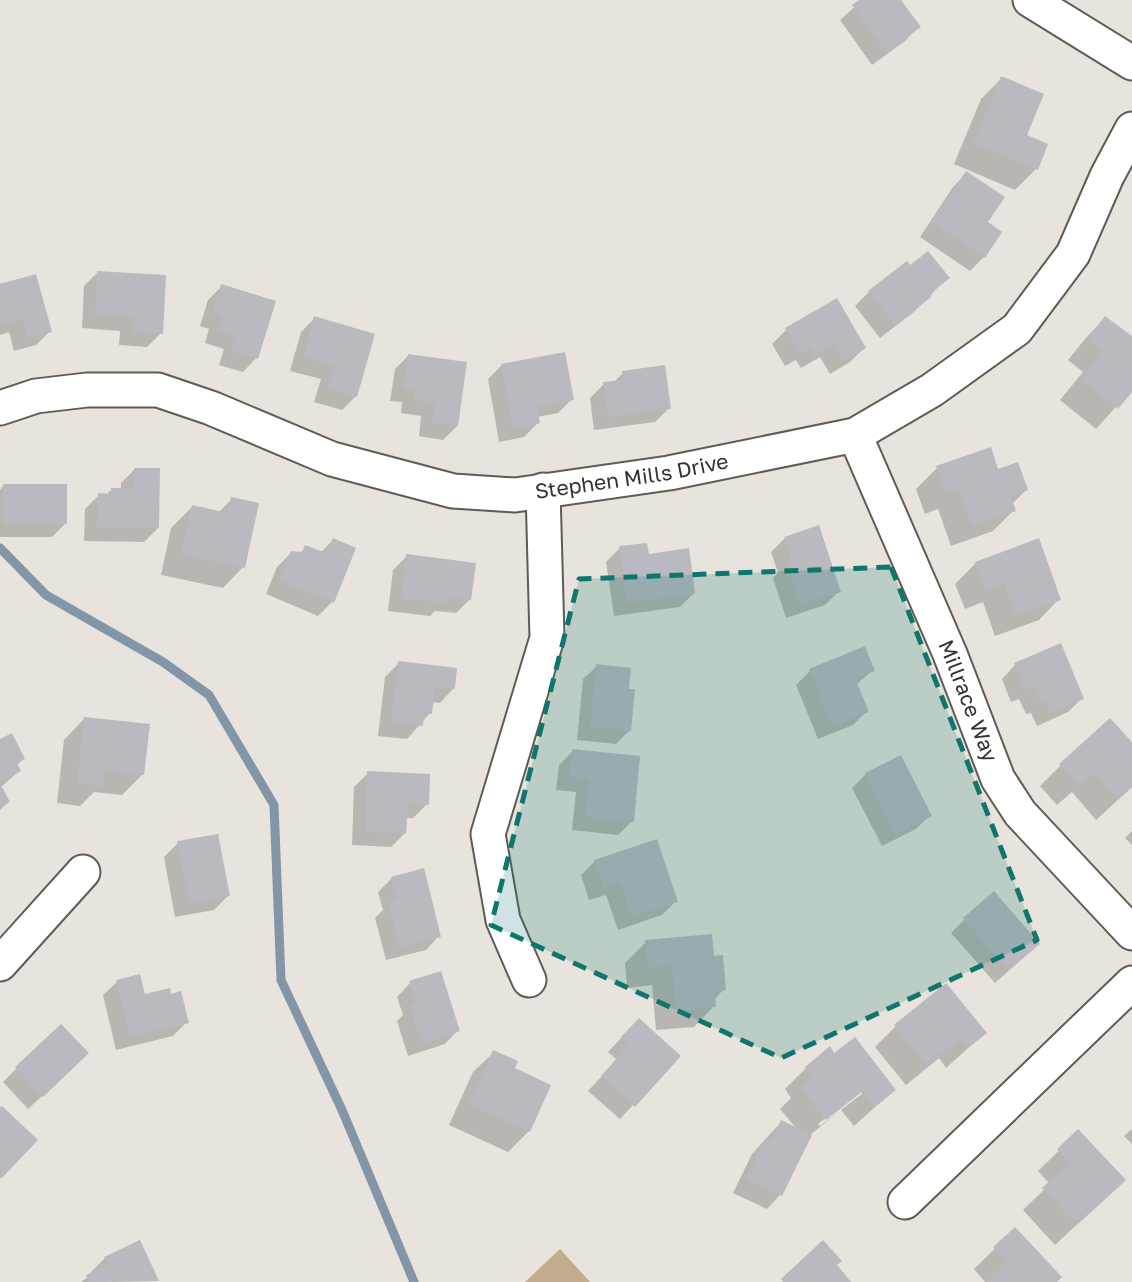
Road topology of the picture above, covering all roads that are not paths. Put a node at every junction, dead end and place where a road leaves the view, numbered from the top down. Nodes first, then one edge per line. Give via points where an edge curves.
1 (1030, 0) edge
2 (1132, 63) edge
3 (1132, 130) edge
4 (0, 408) edge
5 (855, 435) junction
6 (543, 490) junction
7 (83, 872) dead end
8 (1132, 933) edge
9 (0, 964) edge
10 (529, 980) dead end
11 (1132, 983) edge
12 (905, 1202) dead end

1 - 2 street
3 - 5 street, Stephen Mills Drive via 1073,254 1017,329 932,390
4 - 6 street, Stephen Mills Drive via 48,394 158,390 332,458 453,491 514,495
5 - 6 street, Stephen Mills Drive via 670,473
5 - 8 street, Millrace Way via 950,654 998,779 1020,813
6 - 10 street via 547,638 488,834 503,920
7 - 9 street
11 - 12 street

